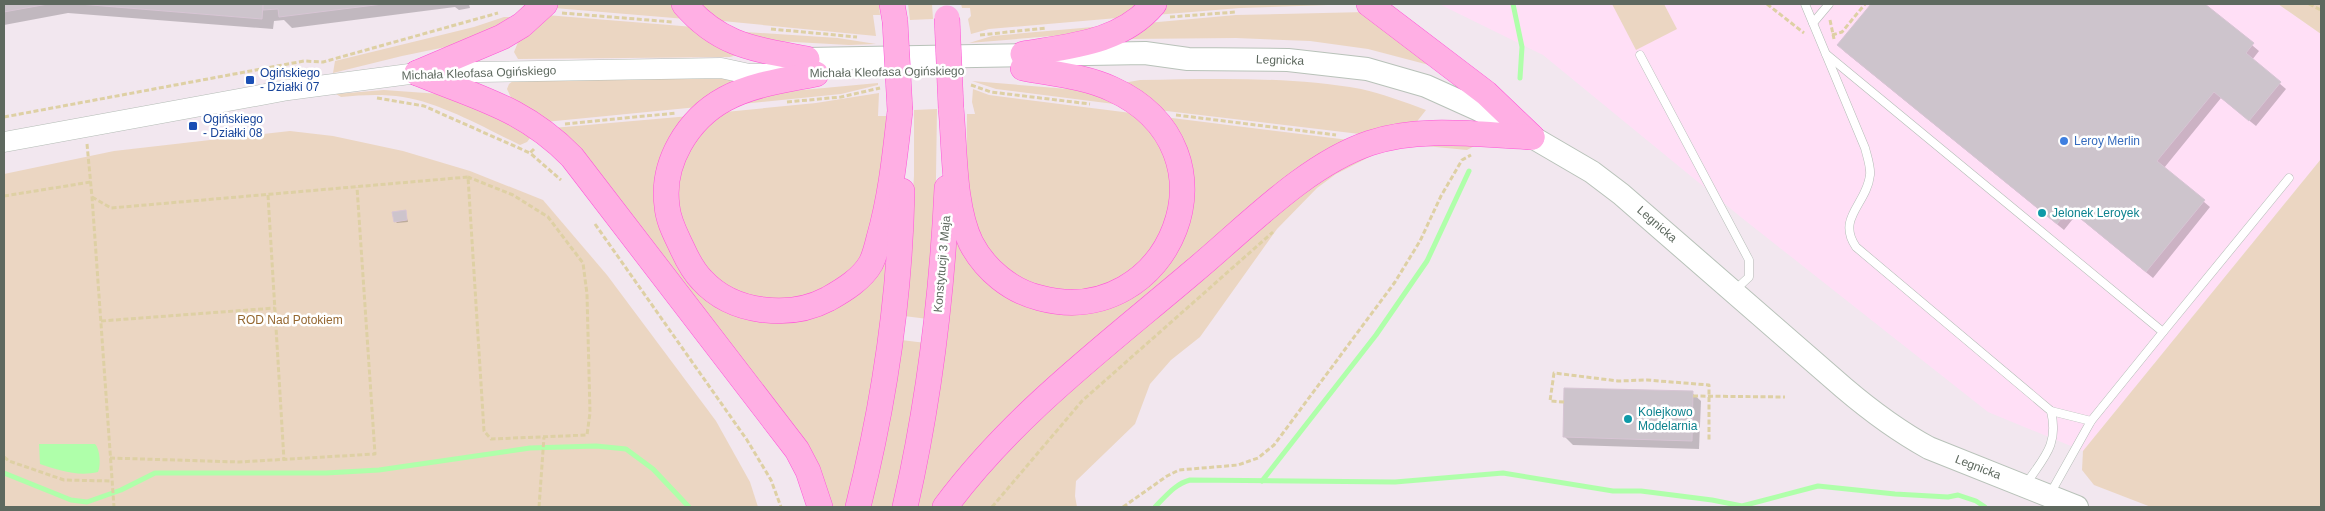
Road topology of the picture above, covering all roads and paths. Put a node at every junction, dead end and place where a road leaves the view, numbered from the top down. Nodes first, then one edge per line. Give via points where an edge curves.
1 (1369, 4) edge
2 (1805, 4) edge
3 (1830, 4) edge
4 (2309, 4) edge
5 (552, 8) edge
6 (947, 8) edge
7 (894, 9) edge
8 (2321, 10) edge
9 (1157, 11) edge
10 (1236, 12) dead end
11 (500, 13) dead end
12 (682, 13) edge
13 (1813, 23) junction
14 (1047, 28) dead end
15 (768, 29) dead end
16 (976, 36) dead end
17 (866, 39) dead end
18 (1826, 54) junction
19 (1640, 55) dead end
20 (1023, 61) junction
21 (811, 67) junction
22 (417, 73) junction
23 (962, 86) dead end
24 (888, 88) dead end
25 (375, 98) dead end
26 (781, 103) dead end
27 (1095, 105) dead end
28 (951, 108) junction
29 (900, 111) junction
30 (684, 112) dead end
31 (1170, 114) dead end
32 (4, 117) edge
33 (559, 125) dead end
34 (1496, 135) junction
35 (85, 136) dead end
36 (1345, 136) dead end
37 (1532, 137) junction
38 (4, 142) edge
39 (536, 146) dead end
40 (530, 153) junction
41 (468, 178) junction
42 (2289, 178) dead end
43 (91, 182) junction
44 (565, 183) dead end
45 (357, 187) junction
46 (268, 195) junction
47 (4, 196) edge
48 (92, 197) junction
49 (593, 221) dead end
50 (1280, 226) dead end
51 (1734, 292) junction
52 (275, 308) junction
53 (101, 321) junction
54 (2163, 332) junction
55 (1693, 396) dead end
56 (1709, 396) junction
57 (1785, 397) dead end
58 (1564, 402) dead end
59 (2052, 411) junction
60 (2091, 421) junction
61 (544, 436) junction
62 (1709, 442) dead end
63 (4, 457) edge
64 (110, 458) junction
65 (284, 460) junction
66 (112, 481) junction
67 (2025, 486) junction
68 (2049, 496) junction
69 (114, 507) edge
70 (539, 507) edge
71 (781, 507) edge
72 (820, 507) edge
73 (858, 507) edge
74 (905, 507) edge
75 (945, 507) edge
76 (992, 507) edge
77 (1123, 507) edge
78 (2077, 507) edge

1 - 37 main road via 1486,93
2 - 13 lane
3 - 13 lane
4 - 8 path
5 - 12 path
5 - 22 main road via 502,37
6 - 28 main road, Konstytucji 3 Maja, bridge
7 - 29 main road, bridge
9 - 10 path
9 - 20 main road via 1093,42
11 - 32 path via 323,62 304,61
12 - 21 main road via 740,45
13 - 18 lane
14 - 16 path
15 - 17 path
18 - 54 lane
18 - 59 lane via 1865,148 1871,173 1867,191 1851,216 1849,237 1856,247
19 - 51 lane via 1749,260 1748,277
20 - 21 main road, Michała Kleofasa Ogińskiego
20 - 28 main road via 1086,80 1130,98 1156,120 1177,155 1182,192 1180,215 1172,239 1156,262 1120,290 1087,301 1061,302 1031,296 993,271 976,251 963,218
20 - 37 main road, Legnicka via 1145,53 1188,59 1327,62 1367,69 1426,86
21 - 22 street, Michała Kleofasa Ogińskiego via 749,61 721,68
21 - 29 main road via 748,88 707,110 693,124 672,162 666,193 673,230 701,280 733,301 771,311 798,310 837,294 866,270 872,262 888,205
22 - 38 street, Michała Kleofasa Ogińskiego via 288,90
22 - 72 main road via 511,110 545,132 572,157 797,450
23 - 27 path
24 - 26 path
25 - 40 path via 424,106
28 - 74 main road, Konstytucji 3 Maja via 945,245 936,334 926,408
29 - 73 main road via 902,213 894,315 880,408
30 - 33 path
31 - 36 path
34 - 37 main road
34 - 75 main road via 1432,133 1386,138 1354,149 1318,169 1031,410 985,457
34 - 77 path via 1487,146 1462,160 1395,282 1274,445 1258,458 1238,465 1179,470
35 - 43 path
37 - 51 main road, Legnicka via 1592,172 1621,194
39 - 40 path
40 - 44 path
41 - 45 path
41 - 61 path via 484,431 491,439
41 - 61 path via 513,195 548,216 582,263 587,294 589,432 587,435
42 - 54 lane
43 - 47 path
43 - 48 path
45 - 46 path
45 - 65 path via 375,454
46 - 48 path via 111,208
46 - 52 path
48 - 53 path
49 - 71 path via 747,440
50 - 76 path via 1082,402
51 - 67 main road, Legnicka via 1844,388 1899,431 1929,448
52 - 53 path
52 - 65 path
53 - 64 path
54 - 60 lane
55 - 56 path
56 - 57 path
56 - 58 path via 1709,385 1618,381 1554,373 1550,401
56 - 62 path
59 - 60 lane
59 - 67 lane via 2054,441
60 - 68 lane
61 - 70 path
63 - 66 path via 64,480
64 - 65 path via 239,462
64 - 66 path
66 - 69 path
67 - 68 main road, Legnicka
68 - 78 main road, Legnicka

